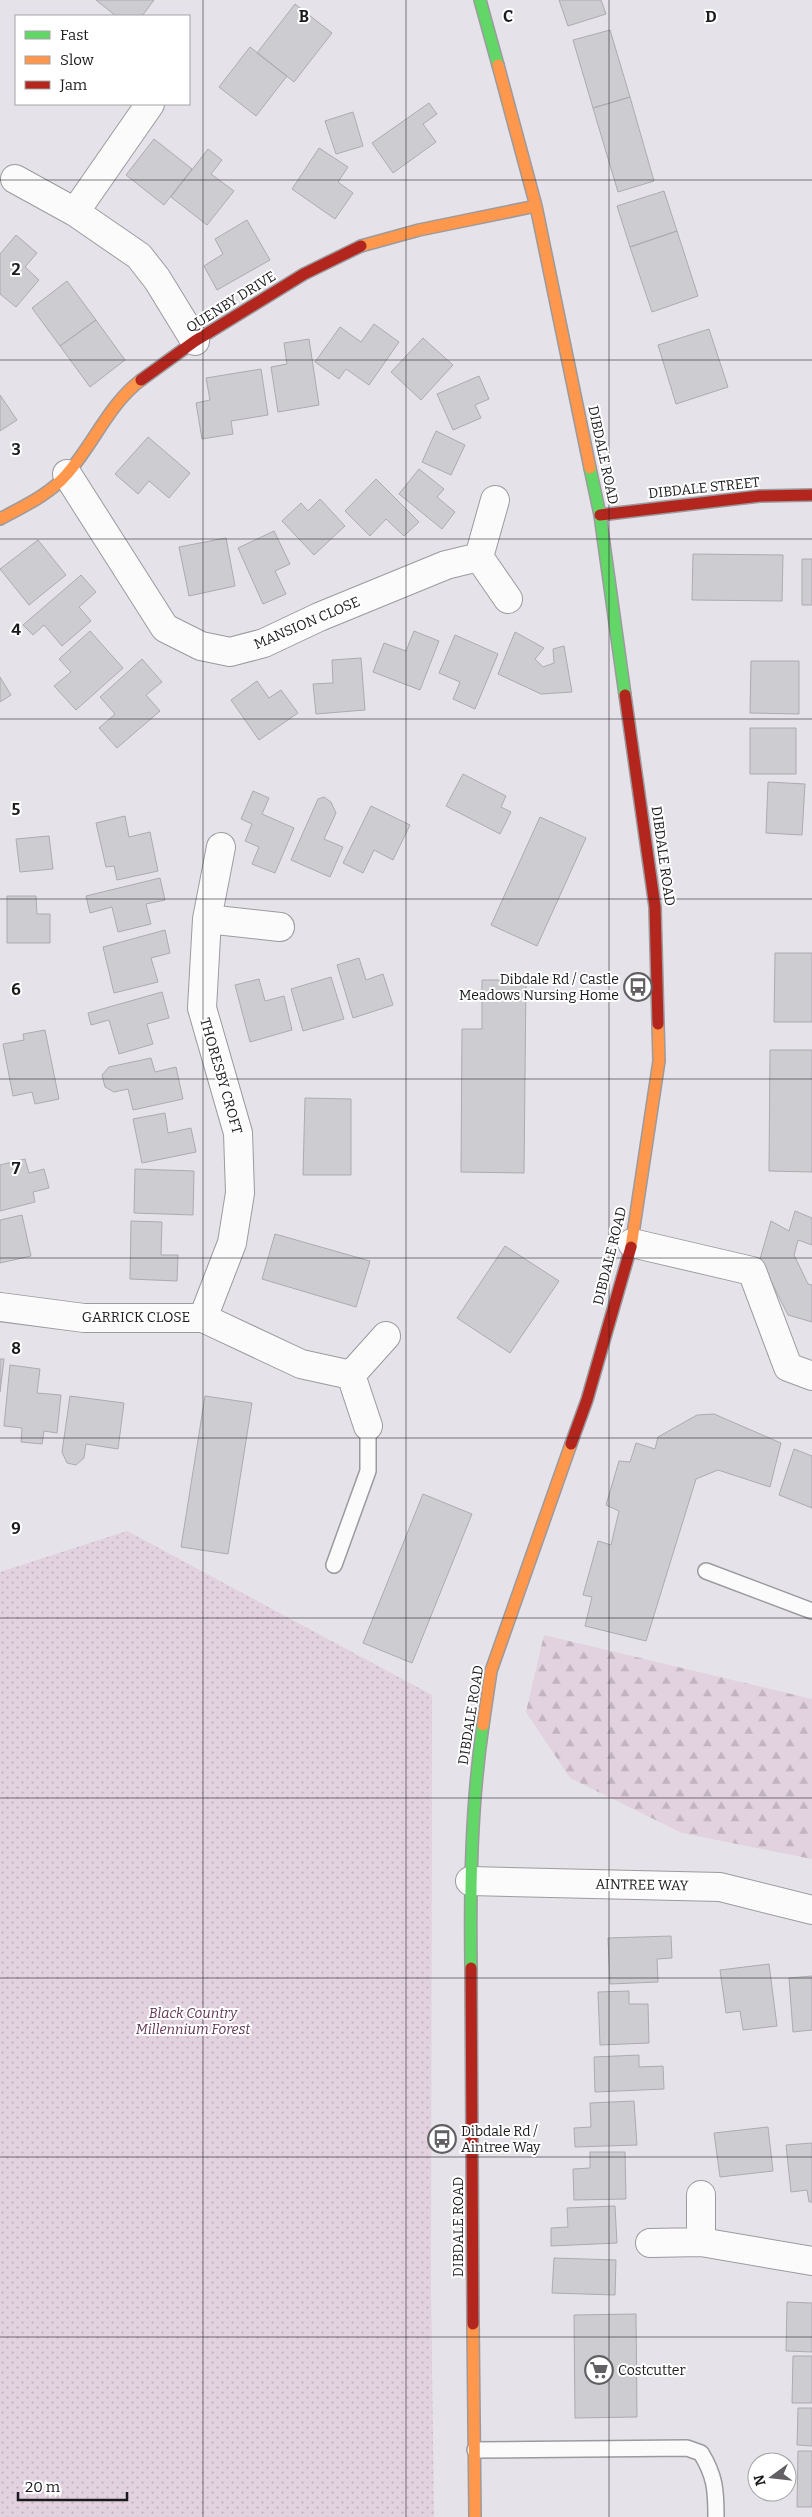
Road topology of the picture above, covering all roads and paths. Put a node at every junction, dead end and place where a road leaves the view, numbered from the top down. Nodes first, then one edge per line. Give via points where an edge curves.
1 (480, 0) edge
2 (149, 105) edge
3 (15, 179) dead end
4 (536, 206) junction
5 (75, 212) junction
6 (195, 341) junction
7 (67, 474) junction
8 (812, 495) edge
9 (495, 500) dead end
10 (600, 515) junction
11 (0, 519) edge
12 (479, 557) junction
13 (508, 599) dead end
14 (221, 847) dead end
15 (207, 919) junction
16 (280, 927) dead end
17 (632, 1243) junction
18 (0, 1307) edge
19 (203, 1318) junction
20 (386, 1336) dead end
21 (351, 1374) junction
22 (812, 1376) edge
23 (368, 1426) joint
24 (334, 1565) dead end
25 (706, 1571) dead end
26 (812, 1611) edge
27 (470, 1881) junction
28 (812, 1910) edge
29 (701, 2195) dead end
30 (701, 2242) junction
31 (650, 2243) dead end
32 (812, 2261) edge
33 (475, 2450) junction
34 (475, 2517) edge
35 (716, 2517) edge

1 - 4 street, DIBDALE ROAD
2 - 5 street
3 - 5 street
4 - 6 street, QUENBY DRIVE via 419,230 359,247 304,274
4 - 10 street, DIBDALE ROAD
5 - 6 street via 138,256 157,278
6 - 7 street, QUENBY DRIVE via 136,384 101,425
7 - 11 street, QUENBY DRIVE via 43,496
7 - 12 street, MANSION CLOSE via 165,628 201,646 230,652 264,643 319,616 446,565
8 - 10 street, DIBDALE STREET via 760,496
9 - 12 street
10 - 17 street, DIBDALE ROAD via 655,908 659,1061
12 - 13 street
14 - 15 street, THORESBY CROFT
15 - 16 street
15 - 19 street, THORESBY CROFT via 202,1008 238,1133 240,1193 232,1243
17 - 22 street via 752,1272 788,1367
17 - 27 street, DIBDALE ROAD via 587,1400 491,1671 478,1766
18 - 19 street, GARRICK CLOSE via 84,1318
19 - 21 street, GARRICK CLOSE via 301,1364
20 - 21 street
21 - 23 street
23 - 24 lane via 368,1471
25 - 26 lane
27 - 28 street, AINTREE WAY via 720,1887
27 - 33 street, DIBDALE ROAD
29 - 30 street
30 - 31 street
30 - 32 street
33 - 34 street, DIBDALE ROAD
33 - 35 lane via 687,2448 701,2453 711,2470 716,2489

